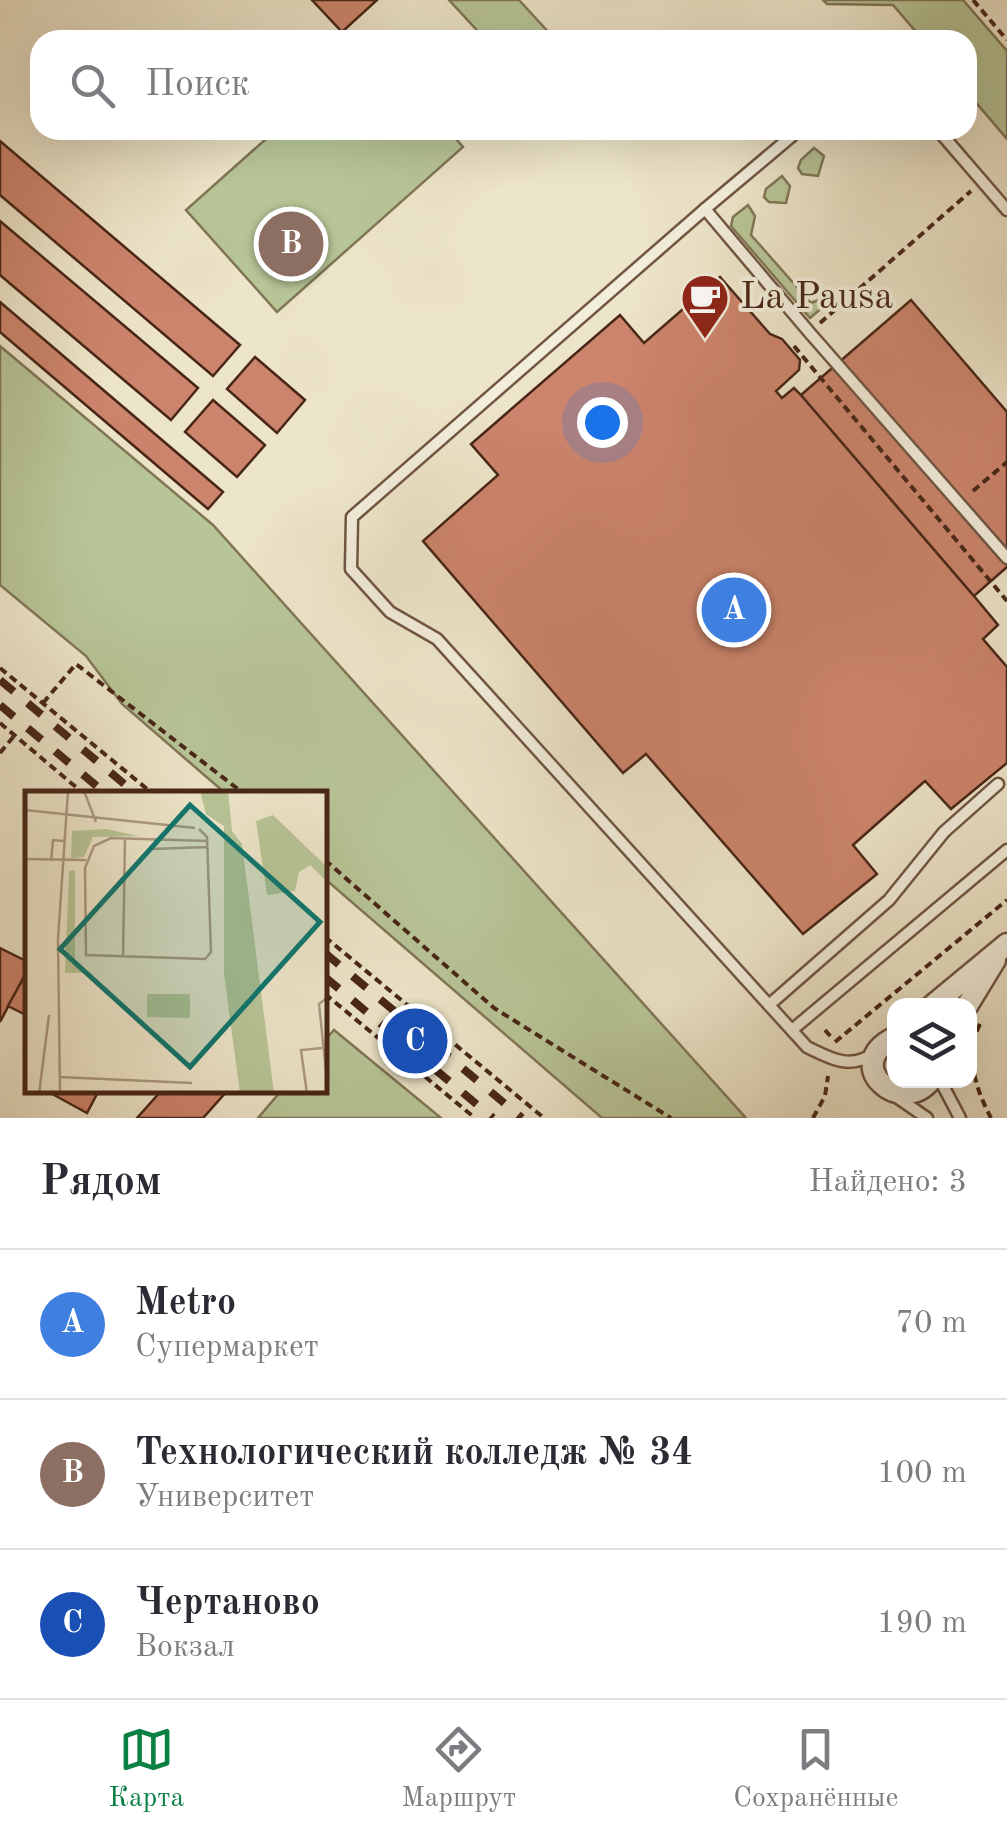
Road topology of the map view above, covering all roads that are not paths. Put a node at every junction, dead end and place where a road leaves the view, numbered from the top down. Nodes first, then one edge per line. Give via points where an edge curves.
1 (787, 140) edge
2 (947, 140) edge
3 (705, 209) junction
4 (1007, 210) edge
5 (1007, 558) edge
6 (998, 784) dead end
7 (1007, 850) edge
8 (1006, 945) edge
9 (942, 998) edge
10 (769, 1004) junction
11 (977, 1008) edge
12 (792, 1030) junction
13 (884, 1045) edge
14 (927, 1088) edge
15 (944, 1088) edge
16 (889, 1093) junction
17 (927, 1118) edge
18 (960, 1118) edge

1 - 3 lane
2 - 4 lane
3 - 5 lane
3 - 10 lane via 352,517 351,569 390,612 436,639
6 - 10 lane via 944,832 890,900
7 - 12 lane
8 - 9 street
8 - 11 street
10 - 12 lane
12 - 13 lane via 831,1059
13 - 16 street via 872,1070
14 - 16 street via 908,1098
15 - 18 lane
16 - 17 lane

